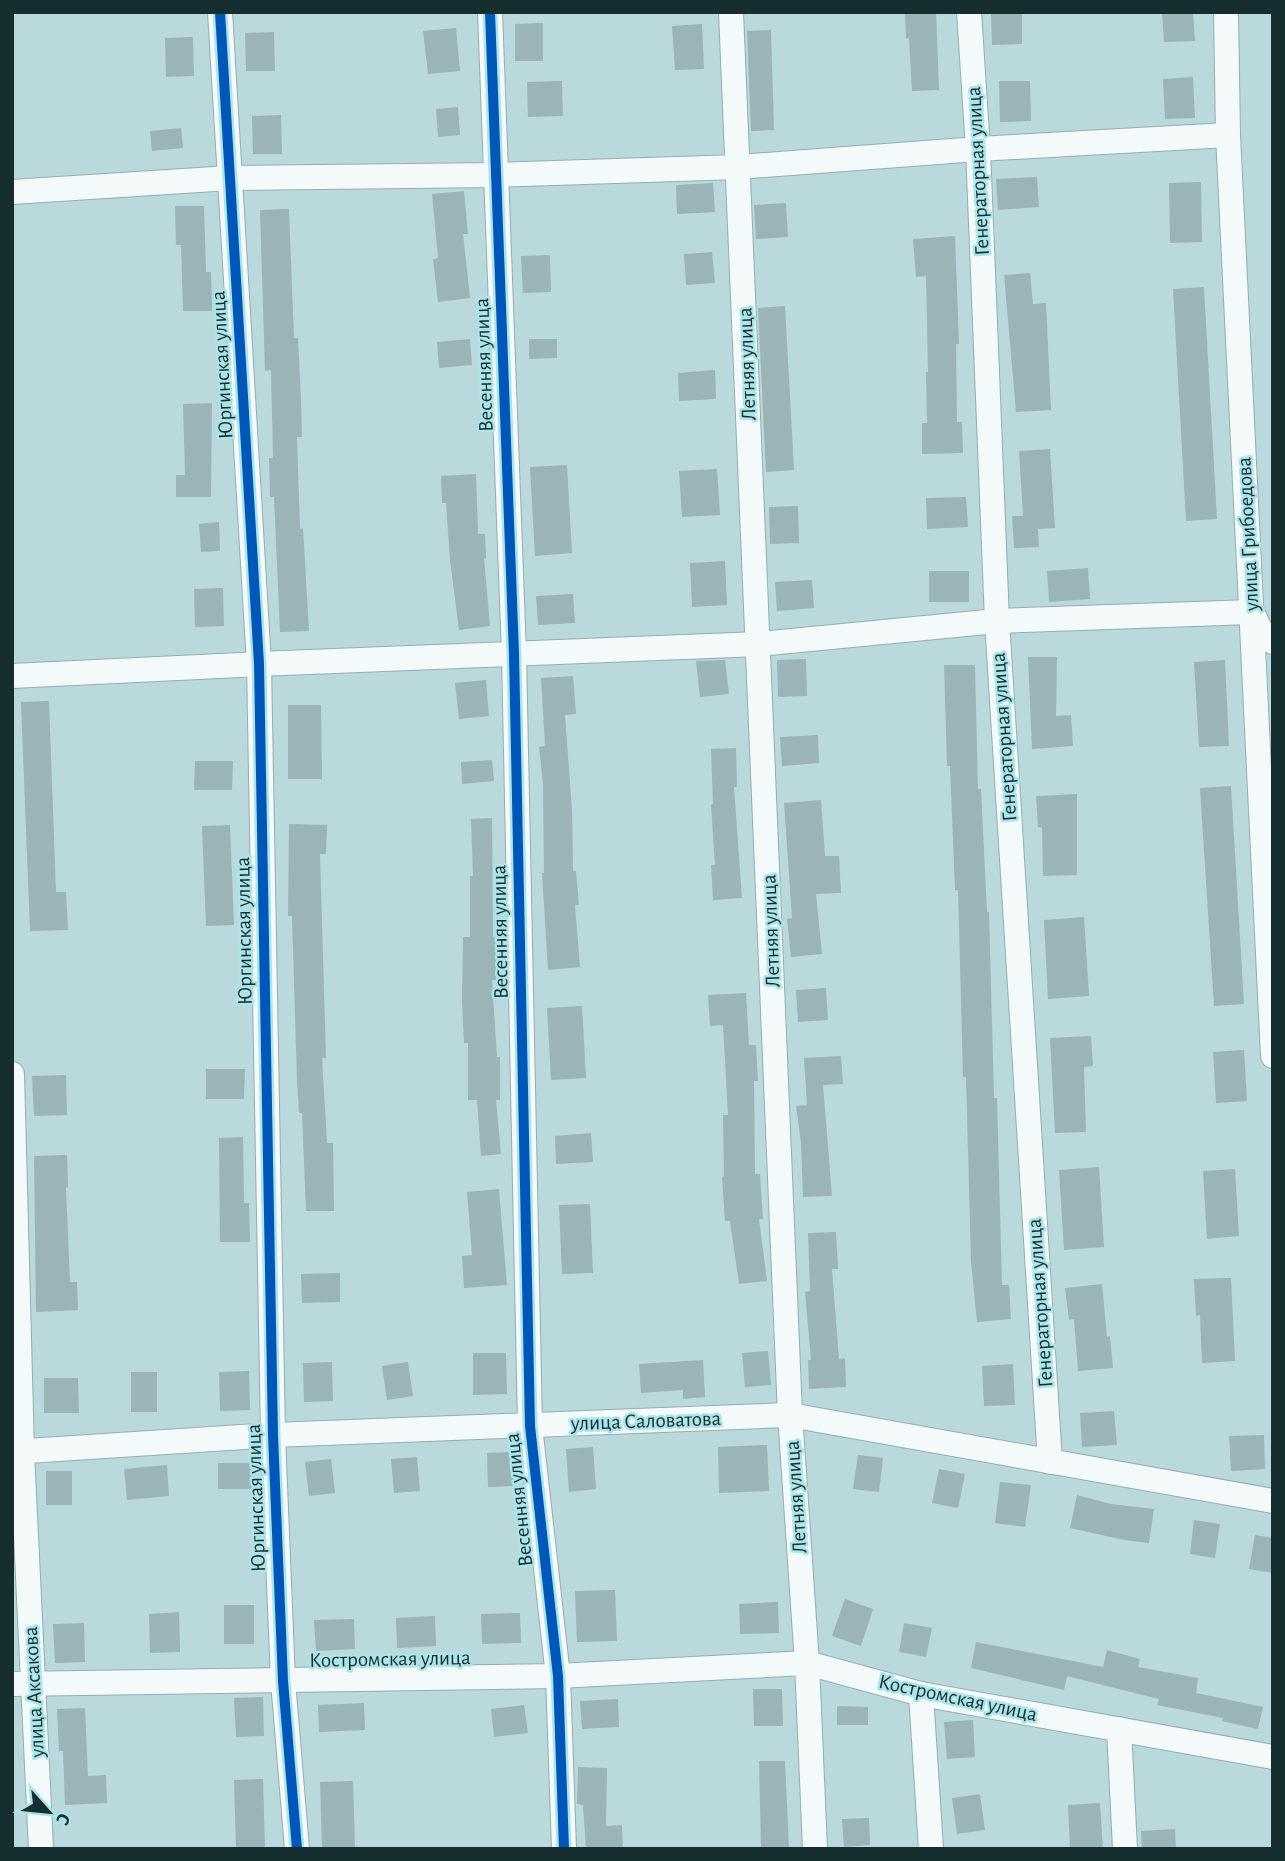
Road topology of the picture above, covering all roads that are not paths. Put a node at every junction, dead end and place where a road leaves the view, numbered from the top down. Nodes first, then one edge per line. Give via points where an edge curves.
1 (220, 12) edge
2 (490, 12) edge
3 (731, 12) edge
4 (969, 12) edge
5 (1226, 12) edge
6 (1228, 135) junction
7 (978, 149) junction
8 (738, 167) junction
9 (496, 175) junction
10 (230, 178) junction
11 (12, 192) edge
12 (1252, 612) junction
13 (997, 621) junction
14 (1273, 642) edge
15 (759, 644) junction
16 (514, 654) junction
17 (259, 664) junction
18 (12, 676) edge
19 (1273, 1056) edge
20 (12, 1074) edge
21 (790, 1415) junction
22 (530, 1426) junction
23 (272, 1435) junction
24 (17, 1452) edge
25 (1050, 1462) junction
26 (1273, 1501) edge
27 (807, 1663) junction
28 (558, 1676) junction
29 (283, 1681) junction
30 (23, 1683) edge
31 (921, 1693) junction
32 (1119, 1729) junction
33 (1273, 1757) edge
34 (41, 1849) edge
35 (297, 1849) edge
36 (564, 1849) edge
37 (815, 1849) edge
38 (931, 1849) edge
39 (1125, 1849) edge

1 - 10 street, Юргинская улица
2 - 9 street, Весенняя улица
3 - 8 street, Летняя улица
4 - 7 street, Генераторная улица
5 - 6 street, улица Грибоедова
6 - 7 street
6 - 12 street, улица Грибоедова
7 - 8 street
7 - 13 street, Генераторная улица
8 - 9 street
8 - 15 street, Летняя улица
9 - 10 street
9 - 16 street, Весенняя улица
10 - 11 street
10 - 17 street, Юргинская улица
12 - 13 street
12 - 14 street via 1264,637
12 - 19 street, улица Грибоедова
13 - 15 street
13 - 25 street, Генераторная улица
15 - 16 street
15 - 21 street, Летняя улица
16 - 17 street
16 - 22 street, Весенняя улица
17 - 18 street
17 - 23 street, Юргинская улица
20 - 24 street, улица Аксакова
21 - 22 street, улица Саловатова
21 - 25 street, улица Саловатова
21 - 27 street, Летняя улица
22 - 23 street, улица Саловатова
22 - 28 street, Весенняя улица
23 - 24 street, улица Саловатова
23 - 29 street, Юргинская улица
24 - 30 street, улица Аксакова
25 - 26 street, улица Саловатова
27 - 28 street, Костромская улица
27 - 31 street, Костромская улица
27 - 37 street, Летняя улица
28 - 29 street, Костромская улица
28 - 36 street, Весенняя улица
29 - 30 street, Костромская улица
29 - 35 street, Юргинская улица
30 - 34 street, улица Аксакова
31 - 32 street, Костромская улица
31 - 38 street
32 - 33 street, Костромская улица
32 - 39 street

